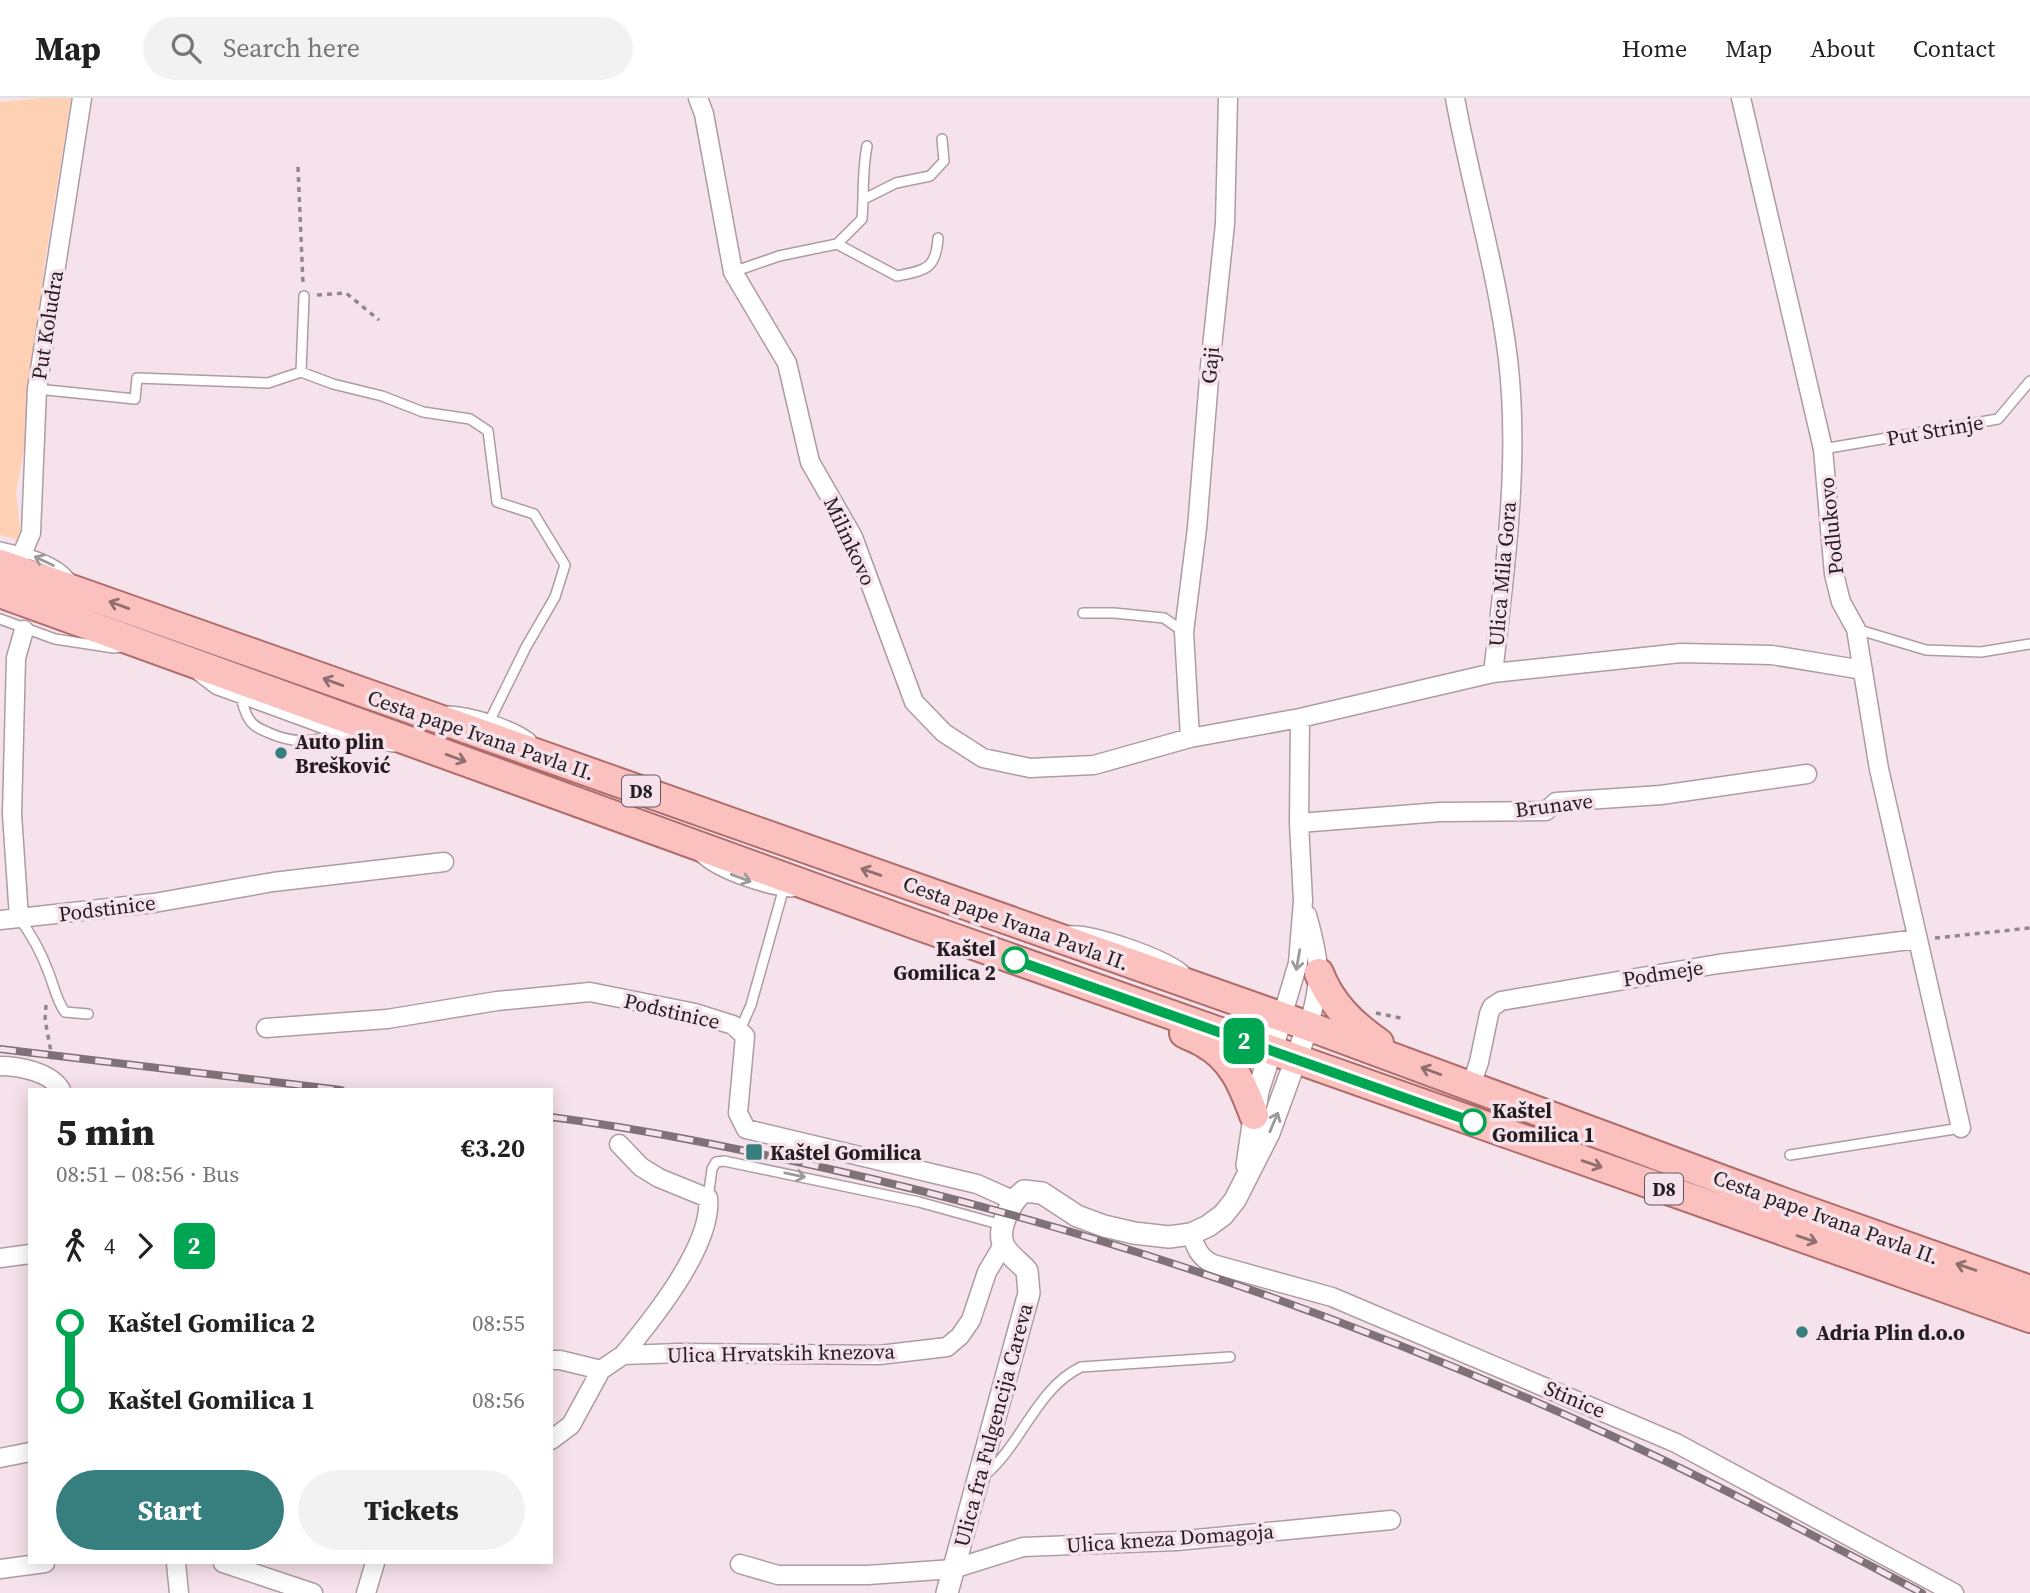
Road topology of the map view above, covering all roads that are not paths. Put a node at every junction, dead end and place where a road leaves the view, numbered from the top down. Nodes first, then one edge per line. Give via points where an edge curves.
1 (82, 98) edge
2 (698, 98) edge
3 (1228, 98) edge
4 (1455, 98) edge
5 (1741, 98) edge
6 (942, 139) dead end
7 (867, 146) dead end
8 (864, 199) junction
9 (938, 238) dead end
10 (837, 244) junction
11 (733, 272) junction
12 (304, 296) road end
13 (301, 372) junction
14 (2030, 381) edge
15 (37, 389) junction
16 (1823, 449) junction
17 (0, 547) edge
18 (12, 558) edge
19 (0, 593) edge
20 (1083, 612) dead end
21 (0, 619) edge
22 (1856, 629) junction
23 (24, 630) junction
24 (1184, 632) junction
25 (139, 644) junction
26 (2030, 644) edge
27 (183, 659) junction
28 (1863, 670) junction
29 (1493, 673) junction
30 (241, 698) junction
31 (415, 712) junction
32 (1300, 718) junction
33 (490, 720) junction
34 (336, 733) junction
35 (1190, 738) junction
36 (414, 743) junction
37 (552, 760) junction
38 (1807, 774) dead end
39 (1299, 823) junction
40 (686, 841) junction
41 (444, 862) dead end
42 (818, 889) junction
43 (783, 891) junction
44 (1303, 901) junction
45 (19, 918) junction
46 (0, 920) edge
47 (1918, 939) junction
48 (1319, 972) junction
49 (1163, 1012) junction
50 (88, 1014) dead end
51 (1295, 1022) junction
52 (266, 1028) dead end
53 (740, 1030) junction
54 (1270, 1050) junction
55 (1397, 1059) junction
56 (1297, 1060) junction
57 (0, 1066) edge
58 (1471, 1086) junction
59 (59, 1088) edge
60 (1254, 1115) junction
61 (1961, 1128) joint
62 (619, 1144) dead end
63 (1790, 1155) dead end
64 (1245, 1181) junction
65 (708, 1198) junction
66 (1015, 1201) junction
67 (1191, 1234) junction
68 (1004, 1235) junction
69 (28, 1254) edge
70 (0, 1258) edge
71 (2030, 1290) edge
72 (2030, 1318) edge
73 (623, 1355) junction
74 (1230, 1357) dead end
75 (553, 1360) edge
76 (601, 1370) junction
77 (553, 1438) edge
78 (28, 1452) edge
79 (0, 1458) edge
80 (978, 1479) junction
81 (1391, 1520) dead end
82 (38, 1564) edge
83 (176, 1564) edge
84 (226, 1564) edge
85 (375, 1564) edge
86 (740, 1564) dead end
87 (0, 1569) edge
88 (953, 1569) junction
89 (179, 1593) edge
90 (313, 1593) edge
91 (366, 1593) edge
92 (947, 1593) edge
93 (1954, 1593) edge

1 - 15 street, Put Koludra
2 - 11 street, Milinkovo
3 - 24 street, Gaji via 1225,225
4 - 29 street, Ulica Mila Gora via 1494,268 1509,373 1508,527
5 - 16 street, Podlukovo
6 - 8 lane via 944,161 930,176 896,183
7 - 8 lane
8 - 10 lane via 862,219
9 - 10 lane via 937,255 925,270 897,276
10 - 11 lane
11 - 35 street, Milinkovo via 787,363 810,462 853,537 915,702 944,733 983,758 1030,768 1094,765
12 - 13 lane
13 - 15 lane via 268,383 137,378 135,399
13 - 33 lane via 424,412 470,419 488,431 497,502 534,514 565,565 555,597
14 - 16 lane, Put Strinje via 1998,419
15 - 18 street, Put Koludra via 31,533
16 - 22 street, Podlukovo via 1834,574 1841,601
17 - 18 lane
31 -> 18 main road, Cesta pape Ivana Pavla II. / D8 via 79,591
19 - 25 main road, Cesta pape Ivana Pavla II. / D8
20 - 24 lane via 1164,618
21 - 23 lane
22 - 26 lane via 1926,650 1981,652
22 - 28 street, Podlukovo
23 - 25 lane via 114,648
23 - 45 street, Podstinice via 16,658 12,814
24 - 35 street, Gaji
25 - 27 main road, Cesta pape Ivana Pavla II. / D8
27 - 30 lane via 215,689
27 - 36 main road, Cesta pape Ivana Pavla II. / D8
28 - 29 street via 1772,655 1681,653
28 - 47 street, Podlukovo via 1879,769
29 - 32 street, Ulica Mila Gora
30 - 34 lane
30 - 34 lane via 249,719 279,737 300,742
31 - 33 lane via 465,712
31 - 37 main road, Cesta pape Ivana Pavla II. / D8
32 - 35 street
32 - 39 street
33 - 37 lane via 527,736
34 - 36 lane via 381,747
36 -> 40 main road, Cesta pape Ivana Pavla II. / D8
51 -> 37 main road, Cesta pape Ivana Pavla II. / D8
38 - 39 street, Brunave via 1661,795 1556,802 1546,811 1440,812
39 - 44 street
40 - 42 main road, Cesta pape Ivana Pavla II. / D8
40 -> 43 lane via 716,869
41 - 45 street, Podstinice
42 - 43 lane
42 - 49 main road, Cesta pape Ivana Pavla II. / D8
43 - 53 lane
44 - 48 street
44 -> 51 street
45 - 46 street
45 - 50 lane, Podstinice via 48,969 65,1012
47 - 58 street, Podmeje via 1718,964 1501,1002 1489,1014
47 - 61 street, Podlukovo
48 - 51 street via 1316,1002
48 - 55 main road via 1337,1006
49 - 54 main road, Cesta pape Ivana Pavla II. / D8
49 - 60 main road via 1174,1026 1228,1062
51 - 54 street
51 - 55 main road, Cesta pape Ivana Pavla II. / D8
51 - 56 street
52 - 53 street, Podstinice via 387,1019 590,992 695,1013
53 - 66 street, Podstinice via 745,1037 738,1113 746,1129 977,1184
54 - 56 main road, Cesta pape Ivana Pavla II. / D8
54 - 60 street
58 -> 55 main road, Cesta pape Ivana Pavla II. / D8
64 -> 56 street
56 -> 72 main road, Cesta pape Ivana Pavla II. / D8
57 - 59 street via 48,1077
71 -> 58 main road, Cesta pape Ivana Pavla II. / D8
60 - 64 street
61 - 63 lane
62 - 65 street via 659,1178
64 - 67 street via 1223,1215
65 -> 68 lane, Ulica Hrvatskih knezova via 712,1170 716,1162 724,1161 919,1202
65 - 73 street, Ulica Hrvatskih knezova via 706,1224 685,1267 664,1304
66 - 67 street via 1024,1191 1033,1191 1104,1226 1168,1237
66 - 68 street
67 - 93 street, Stinice via 1203,1259 1213,1264 1332,1297 1676,1443
68 - 73 street, Ulica Hrvatskih knezova via 971,1320 947,1347 879,1355
68 - 80 street, Ulica fra Fulgencija Careva via 1027,1271 1029,1293
69 - 70 street
73 - 76 street, Ulica Hrvatskih knezova
74 - 80 lane via 1081,1367 1066,1374 1009,1448
75 - 76 street
76 - 77 street, Ulica Hrvatskih knezova via 571,1424
78 - 79 street
80 - 88 street, Ulica fra Fulgencija Careva
81 - 88 street, Ulica kneza Domagoja via 1176,1541 1023,1547
82 - 87 street
83 - 89 street
84 - 90 street
85 - 91 street
86 - 88 street, Ulica kneza Domagoja via 778,1576
88 - 92 street, Ulica fra Fulgencija Careva

